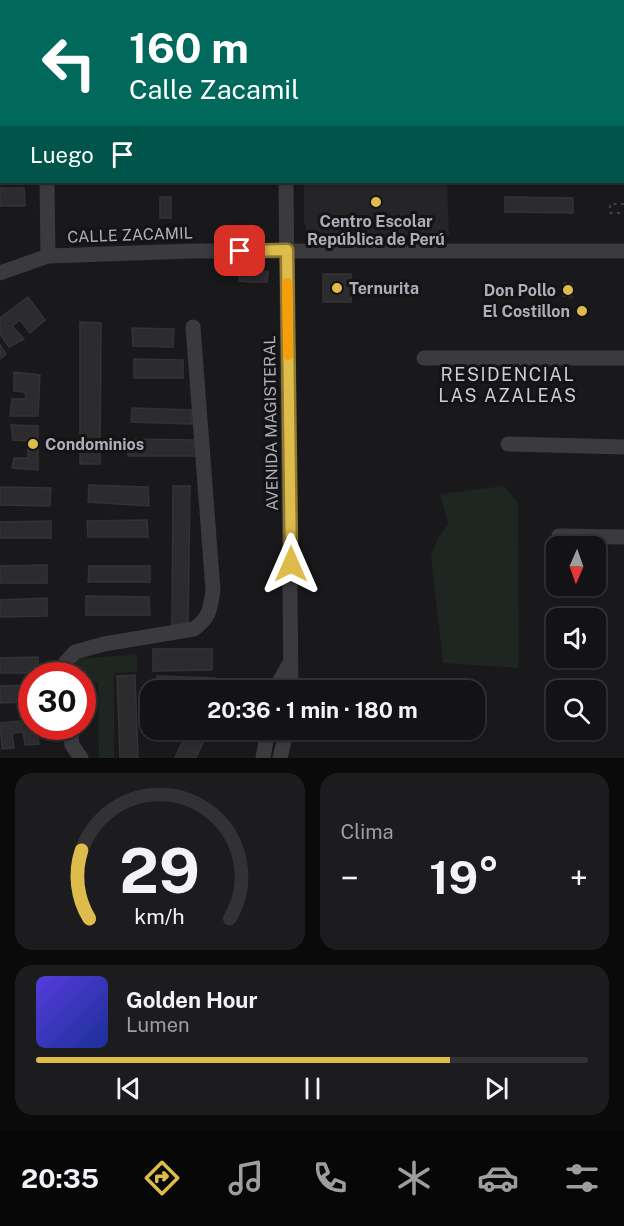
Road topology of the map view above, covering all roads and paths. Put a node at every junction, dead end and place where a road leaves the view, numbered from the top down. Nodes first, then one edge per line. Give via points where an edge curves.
1 (47, 183) edge
2 (286, 183) edge
3 (624, 204) edge
4 (624, 213) edge
5 (287, 250) junction
6 (624, 251) edge
7 (48, 256) junction
8 (0, 273) edge
9 (194, 327) dead end
10 (424, 358) dead end
11 (624, 358) edge
12 (508, 444) dead end
13 (624, 447) edge
14 (606, 537) edge
15 (624, 537) edge
16 (66, 662) edge
17 (290, 664) junction
18 (281, 680) edge
19 (291, 680) edge
20 (71, 740) edge
21 (266, 740) edge
22 (284, 740) edge
23 (81, 758) edge
24 (263, 758) edge
25 (280, 758) edge

1 - 7 street
2 - 5 street, AVENIDA MAGISTERAL
3 - 4 path via 610,204 610,213
5 - 6 street, CALLE ZACAMIL
5 - 7 street, CALLE ZACAMIL
5 - 17 street, AVENIDA MAGISTERAL
7 - 8 street, CALLE ZACAMIL
9 - 16 street via 213,590 210,610 206,620 194,629 104,644 75,652
10 - 11 street
12 - 13 street
14 - 15 street
17 - 18 street, AVENIDA MAGISTERAL
17 - 19 street, AVENIDA MAGISTERAL
20 - 23 street
21 - 24 street
22 - 25 street

